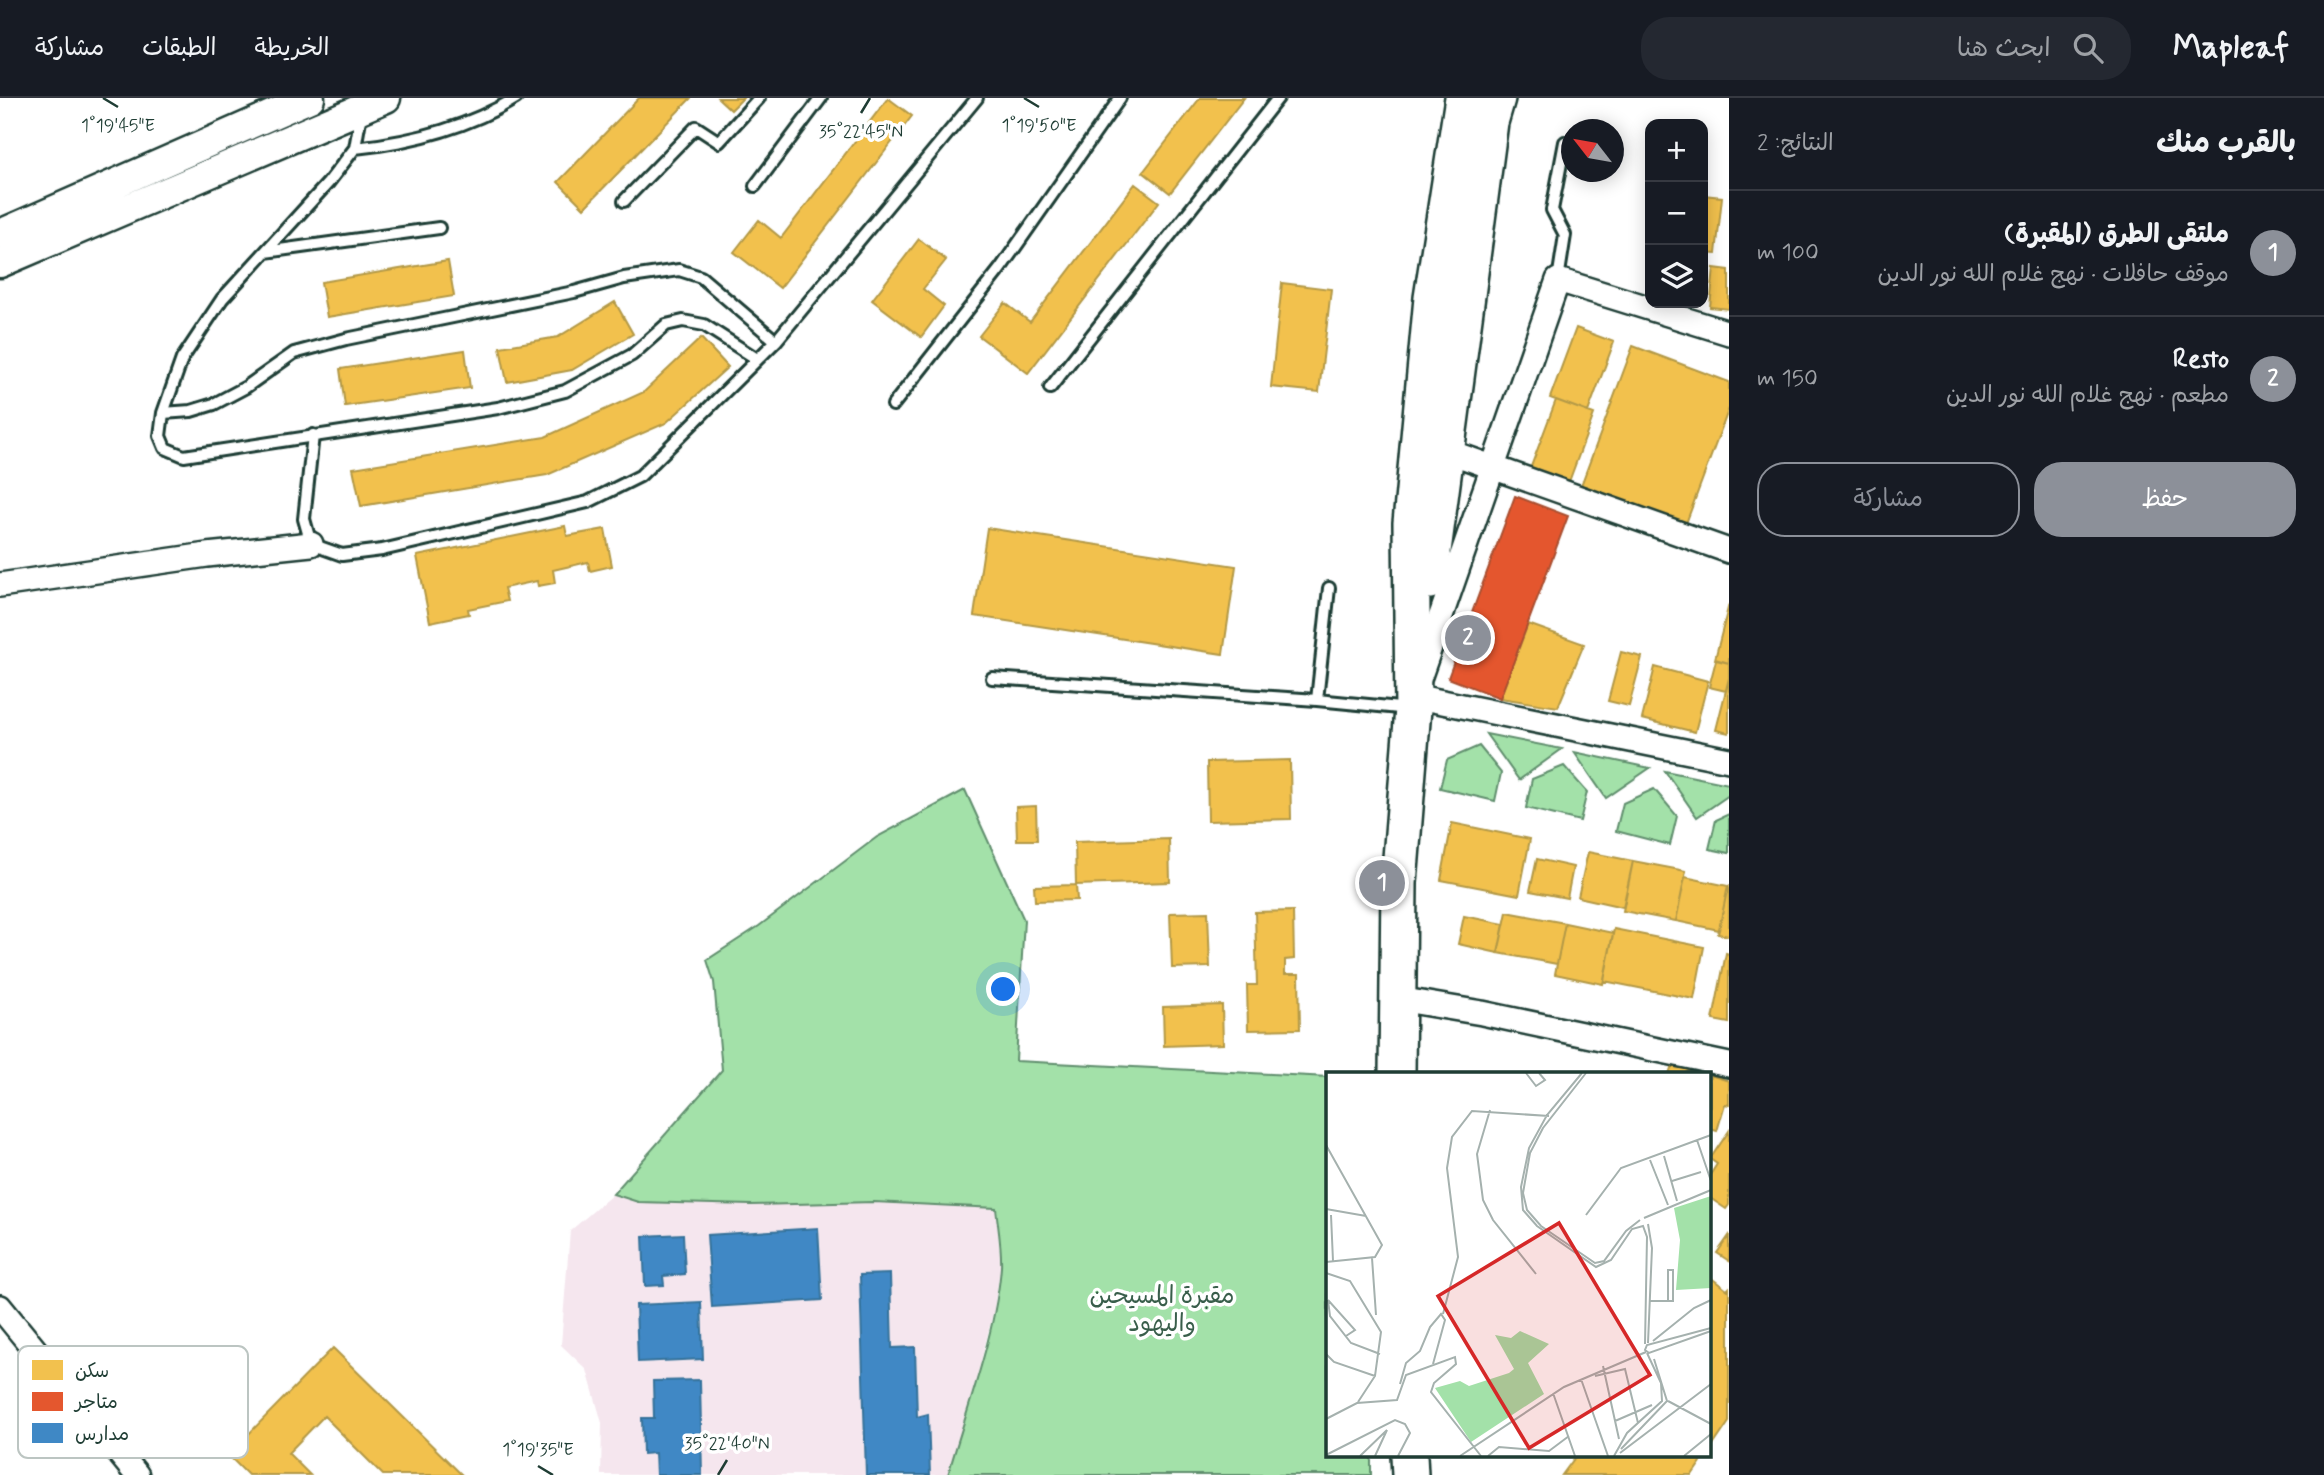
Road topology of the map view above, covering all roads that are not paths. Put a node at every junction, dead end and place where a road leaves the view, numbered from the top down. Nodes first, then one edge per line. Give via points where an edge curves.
1 (310, 98) edge
2 (516, 98) edge
3 (760, 98) edge
4 (821, 98) edge
5 (977, 98) edge
6 (1120, 98) edge
7 (1279, 98) edge
8 (1463, 98) edge
9 (1497, 98) edge
10 (374, 103) edge
11 (355, 148) junction
12 (1561, 163) edge
13 (755, 186) dead end
14 (624, 201) dead end
15 (439, 228) dead end
16 (0, 234) edge
17 (265, 252) junction
18 (0, 263) edge
19 (1558, 280) junction
20 (1729, 332) edge
21 (776, 341) junction
22 (757, 359) junction
23 (1050, 388) dead end
24 (893, 405) dead end
25 (163, 413) junction
26 (313, 435) junction
27 (1433, 449) junction
28 (1494, 467) junction
29 (311, 544) junction
30 (1729, 551) edge
31 (0, 585) edge
32 (1329, 588) dead end
33 (992, 678) dead end
34 (1317, 700) junction
35 (1413, 703) junction
36 (1729, 760) edge
37 (1398, 999) junction
38 (1729, 1065) edge
39 (1397, 1072) edge
40 (0, 1307) edge
41 (32, 1346) edge
42 (123, 1458) edge
43 (137, 1475) edge

1 - 16 street
2 - 11 lane via 470,123
3 - 14 lane via 719,142 696,127
4 - 13 lane
5 - 21 lane
6 - 24 lane via 1000,270
7 - 23 lane
8 - 27 main road via 1432,298
9 - 27 main road
10 - 11 lane
10 - 18 street
11 - 17 lane
12 - 19 lane via 1552,210 1565,235
15 - 17 lane
17 - 25 lane via 222,299 182,359
19 - 20 street
19 - 28 street
21 - 22 lane
21 - 25 lane via 701,277 679,270 624,278 294,353 214,404
22 - 26 lane via 704,325 683,321 666,325 632,355 565,391 498,408
22 - 29 lane via 640,476 587,502 382,550 342,555
25 - 26 lane via 160,436 165,448 184,456
26 - 29 lane via 304,519
27 - 28 street
27 - 35 main road
28 - 30 street
28 - 35 street
29 - 31 street
32 - 34 lane
33 - 34 lane
34 - 35 lane
35 - 36 street
35 - 37 main road via 1399,883
37 - 38 street
37 - 39 main road
40 - 41 street
42 - 43 street

